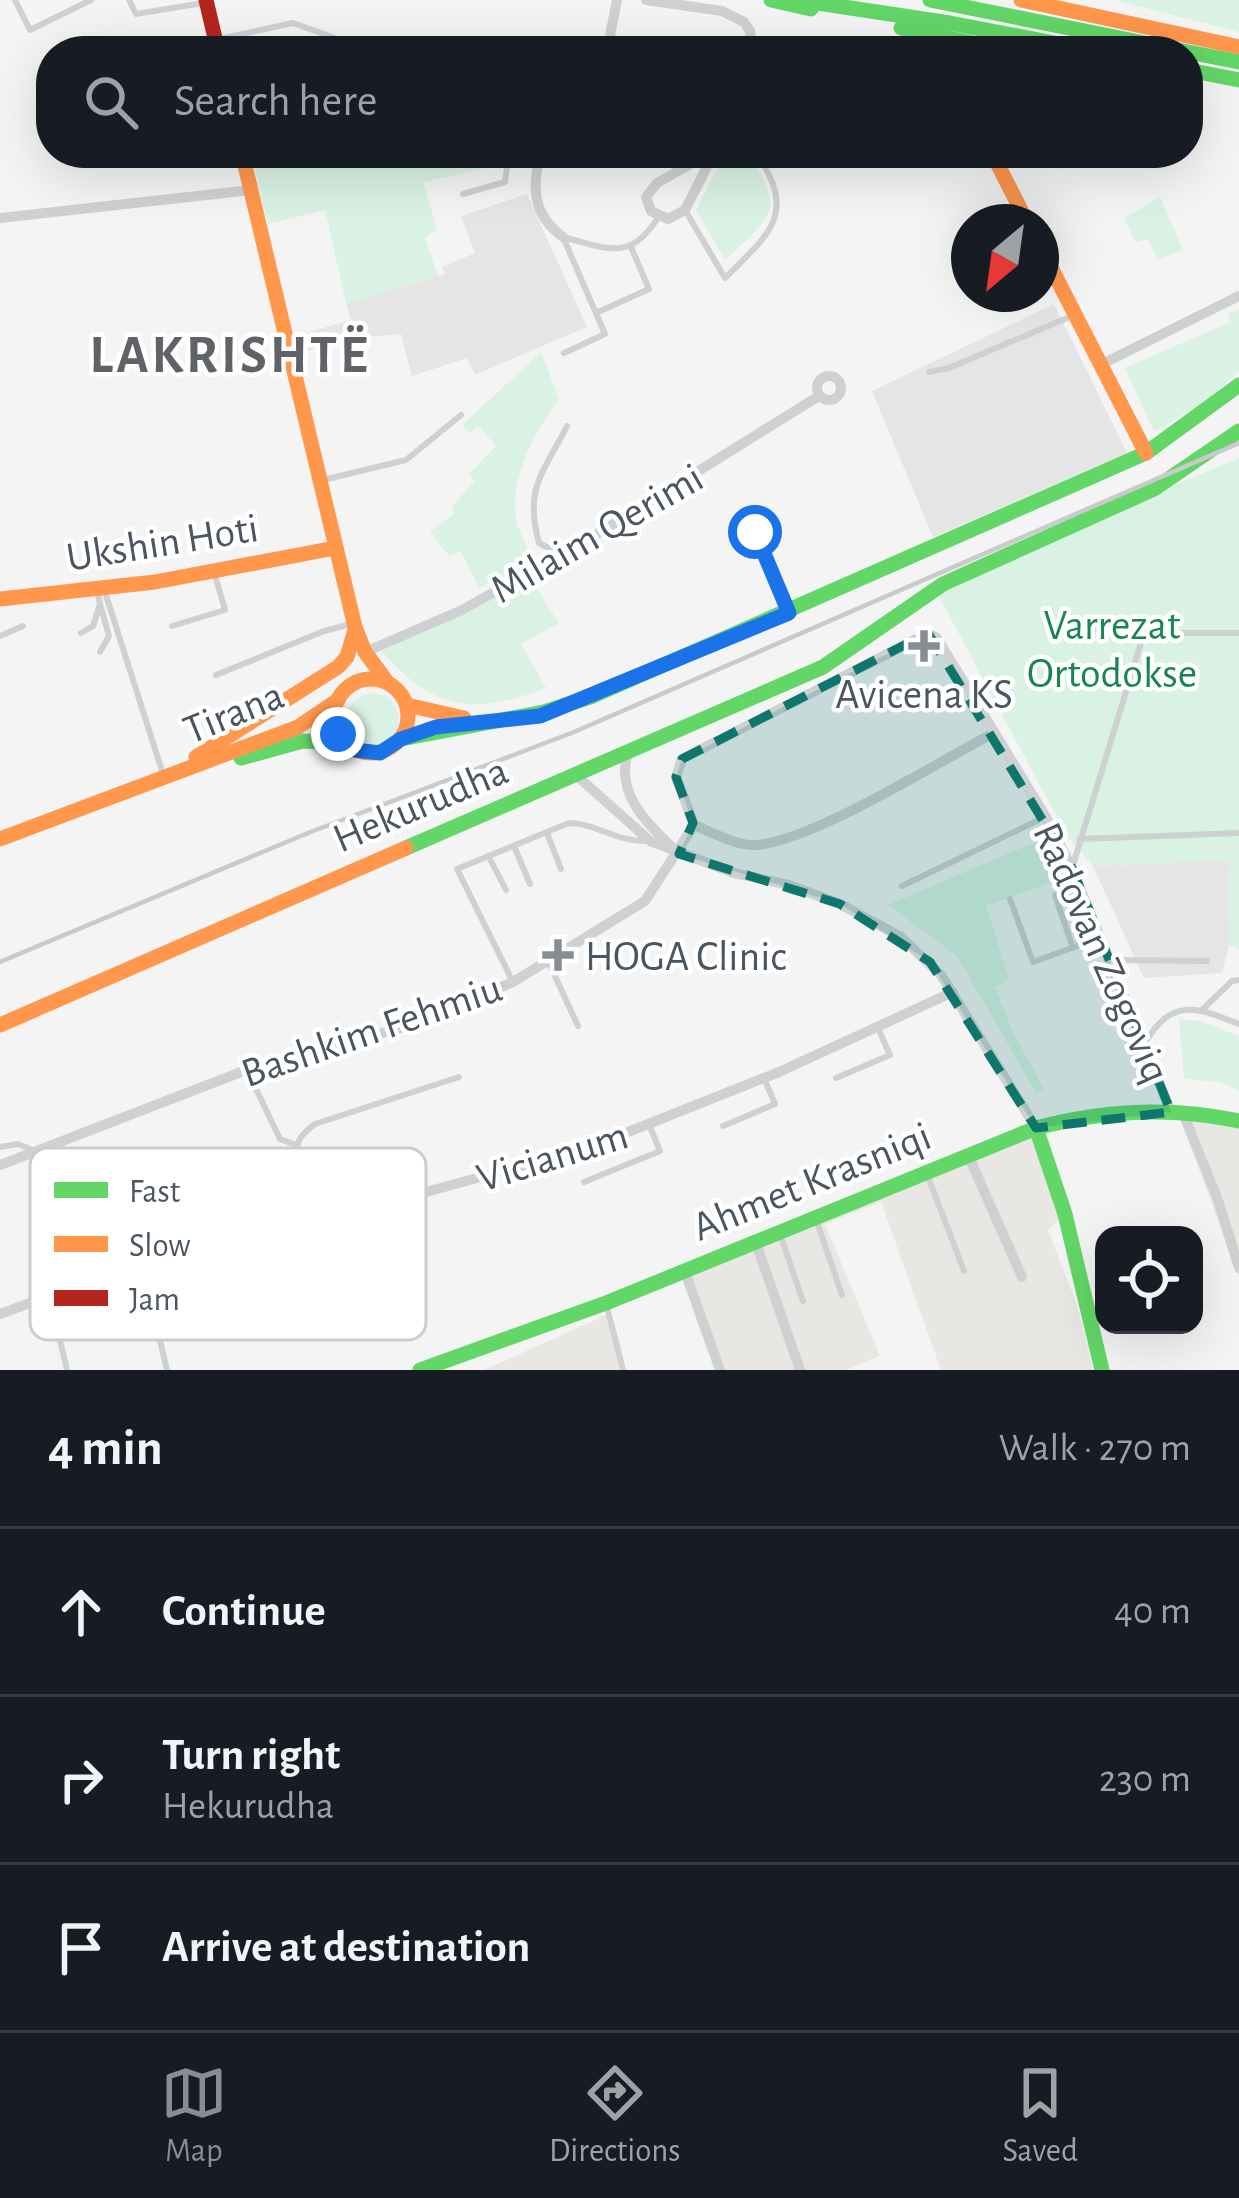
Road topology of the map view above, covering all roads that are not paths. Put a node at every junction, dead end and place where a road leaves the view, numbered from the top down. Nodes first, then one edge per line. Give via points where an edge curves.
1 (15, 0) edge
2 (91, 0) edge
3 (129, 0) edge
4 (617, 0) edge
5 (646, 0) edge
6 (770, 0) edge
7 (798, 0) edge
8 (930, 0) edge
9 (1021, 0) edge
10 (206, 1) edge
11 (215, 36) edge
12 (250, 36) edge
13 (329, 36) edge
14 (610, 36) edge
15 (750, 36) edge
16 (914, 36) edge
17 (1017, 36) edge
18 (1111, 36) edge
19 (1188, 36) edge
20 (1203, 39) edge
21 (1239, 47) edge
22 (1203, 55) edge
23 (1239, 62) edge
24 (1203, 73) edge
25 (1239, 80) edge
26 (1203, 86) edge
27 (1239, 92) edge
28 (246, 168) edge
29 (507, 168) edge
30 (539, 168) edge
31 (687, 168) edge
32 (705, 168) edge
33 (764, 168) edge
34 (1000, 168) edge
35 (251, 190) junction
36 (463, 194) dead end
37 (1019, 204) edge
38 (685, 210) junction
39 (659, 217) junction
40 (0, 218) edge
41 (563, 237) junction
42 (631, 248) junction
43 (1059, 282) edge
44 (1239, 296) edge
45 (596, 313) junction
46 (1076, 314) junction
47 (564, 353) dead end
48 (1102, 364) junction
49 (929, 372) dead end
50 (1239, 385) edge
51 (819, 396) dead end
52 (461, 415) dead end
53 (567, 426) dead end
54 (1239, 431) edge
55 (1146, 453) junction
56 (320, 481) junction
57 (755, 532) dead end
58 (335, 548) junction
59 (562, 555) junction
60 (214, 571) junction
61 (101, 594) junction
62 (0, 599) edge
63 (789, 613) junction
64 (22, 626) dead end
65 (172, 626) dead end
66 (355, 626) junction
67 (1084, 628) dead end
68 (1144, 632) junction
69 (81, 633) dead end
70 (1239, 633) edge
71 (0, 636) edge
72 (100, 652) dead end
73 (365, 652) junction
74 (216, 675) dead end
75 (386, 682) junction
76 (341, 695) junction
77 (407, 705) junction
78 (491, 721) junction
79 (992, 734) junction
80 (401, 739) junction
81 (345, 743) junction
82 (628, 753) junction
83 (575, 775) junction
84 (160, 778) junction
85 (1046, 817) junction
86 (694, 825) junction
87 (546, 831) junction
88 (1239, 833) edge
89 (0, 839) edge
90 (1081, 839) junction
91 (650, 841) junction
92 (514, 846) junction
93 (679, 854) junction
94 (489, 856) junction
95 (561, 868) dead end
96 (1072, 868) junction
97 (530, 884) dead end
98 (902, 886) dead end
99 (506, 890) dead end
100 (1055, 895) dead end
101 (1010, 899) dead end
102 (1103, 937) junction
103 (1073, 948) junction
104 (1112, 960) junction
105 (548, 961) junction
106 (1207, 962) dead end
107 (1239, 980) edge
108 (513, 982) junction
109 (953, 992) junction
110 (1202, 1010) junction
111 (1239, 1024) edge
112 (0, 1025) edge
113 (578, 1026) dead end
114 (878, 1028) junction
115 (1145, 1043) junction
116 (247, 1070) junction
117 (459, 1077) dead end
118 (764, 1078) junction
119 (836, 1078) dead end
120 (1177, 1112) junction
121 (1239, 1120) edge
122 (650, 1124) junction
123 (723, 1126) dead end
124 (1036, 1128) junction
125 (296, 1144) junction
126 (0, 1147) edge
127 (30, 1148) edge
128 (45, 1148) edge
129 (297, 1148) edge
130 (30, 1154) edge
131 (968, 1155) junction
132 (0, 1165) edge
133 (926, 1172) junction
134 (584, 1182) dead end
135 (426, 1193) edge
136 (815, 1216) junction
137 (779, 1231) junction
138 (755, 1240) junction
139 (1239, 1268) edge
140 (684, 1269) junction
141 (964, 1271) dead end
142 (1022, 1277) dead end
143 (842, 1295) dead end
144 (803, 1301) dead end
145 (30, 1303) edge
146 (606, 1303) junction
147 (0, 1314) edge
148 (61, 1340) edge
149 (159, 1340) edge
150 (68, 1370) edge
151 (166, 1370) edge
152 (420, 1370) edge
153 (623, 1370) edge
154 (720, 1370) edge
155 (800, 1370) edge
156 (1102, 1370) edge

1 - 2 lane via 30,30
3 - 10 lane via 136,14
4 - 14 street
5 - 15 street via 733,15
6 - 16 main road
7 - 17 main road
8 - 18 main road
9 - 19 main road
10 - 11 main road
12 - 13 lane via 293,23
20 - 21 main road
22 - 23 main road
24 - 25 main road
26 - 27 main road
28 - 35 main road
29 - 36 lane via 505,182
30 - 41 street via 536,202
31 - 39 street via 649,191 646,204
32 - 38 street
33 - 38 lane via 778,193 776,216 725,278
34 - 37 main road
35 - 40 street
35 - 56 main road
38 - 39 street
39 - 42 lane
41 - 42 lane
41 - 45 lane
42 - 45 lane via 649,289
43 - 46 main road
44 - 48 street
45 - 47 lane via 605,334
46 - 48 main road
46 - 49 lane
48 - 55 main road
50 - 55 main road, Hekurudha
51 - 59 street, Milaim Qerimi
52 - 56 lane via 406,460
53 - 59 lane via 530,510 539,543
54 - 82 main road, Hekurudha via 1154,489 943,584 824,667
55 - 63 main road, Hekurudha
56 - 58 main road
57 - 63 lane
58 - 60 main road, Ukshin Hoti
58 - 66 main road
59 - 73 street, Milaim Qerimi
60 - 61 main road, Ukshin Hoti
60 - 65 lane via 225,610
61 - 62 main road, Ukshin Hoti
61 - 69 lane via 93,626
61 - 72 lane via 109,636
61 - 84 lane
63 - 78 main road, Hekurudha via 564,709
64 - 71 lane
66 - 73 main road
66 - 74 lane
66 - 76 main road, Hekurudha
66 - 84 main road via 338,667
67 - 68 lane
68 - 70 lane
68 - 90 lane
73 - 75 main road
75 - 76 main road via 366,680
75 - 77 main road
76 - 81 main road, Hekurudha via 334,722
76 - 84 main road, Tirana via 298,727
77 - 78 main road, Hekurudha
77 - 80 main road, Hekurudha
78 - 80 main road, Hekurudha
79 - 85 street, Radovan Zogoviq
79 - 86 street via 806,832 748,845
79 - 86 street, Radovan Zogoviq via 944,646 928,633 682,759 676,777
80 - 81 main road, Hekurudha via 367,754
81 - 84 main road, Tirana via 303,741
82 - 83 main road, Hekurudha
82 - 93 street via 625,777 638,812
83 - 91 street
83 - 112 main road, Hekurudha
84 - 89 main road, Tirana
85 - 96 street, Radovan Zogoviq
85 - 98 lane
86 - 93 street, Bashkim Fehmiu
87 - 91 lane via 581,823
87 - 92 lane
87 - 95 lane
88 - 90 lane
90 - 96 lane
91 - 93 street
92 - 94 lane
92 - 97 lane
93 - 105 street, Bashkim Fehmiu via 645,901
93 - 109 street via 840,904 901,937
94 - 99 lane
94 - 108 lane via 457,869
96 - 102 street, Radovan Zogoviq
100 - 103 lane
101 - 103 lane via 1033,962
102 - 103 lane
102 - 104 street, Radovan Zogoviq
104 - 106 lane
104 - 115 street, Radovan Zogoviq
105 - 108 street, Bashkim Fehmiu
105 - 113 lane
107 - 110 lane
108 - 116 street, Bashkim Fehmiu via 405,1027
109 - 114 street, Vicianum
109 - 124 street
110 - 111 lane
110 - 115 lane via 1167,1015
114 - 118 street, Vicianum
114 - 119 lane via 890,1055
115 - 120 street, Radovan Zogoviq
116 - 125 lane via 280,1139
116 - 128 street, Bashkim Fehmiu
117 - 125 lane via 315,1124
118 - 122 street, Vicianum
118 - 123 lane via 775,1104
120 - 121 main road, Ahmet Krasniqi
120 - 124 main road, Ahmet Krasniqi via 1098,1113
120 - 139 street, Radovan Zogoviq
122 - 134 lane via 660,1151
122 - 135 street, Vicianum
124 - 131 main road, Ahmet Krasniqi
124 - 156 main road
125 - 129 lane
126 - 127 lane
130 - 132 street, Bashkim Fehmiu
131 - 133 main road, Ahmet Krasniqi
131 - 142 street
133 - 136 main road, Ahmet Krasniqi
133 - 141 lane
136 - 137 main road, Ahmet Krasniqi
136 - 143 lane
137 - 138 main road, Ahmet Krasniqi
137 - 144 lane
138 - 140 main road, Ahmet Krasniqi
138 - 155 street
140 - 146 main road, Ahmet Krasniqi
140 - 154 street
145 - 147 street, Vicianum
146 - 152 main road, Ahmet Krasniqi
146 - 153 lane
148 - 150 lane
149 - 151 lane

